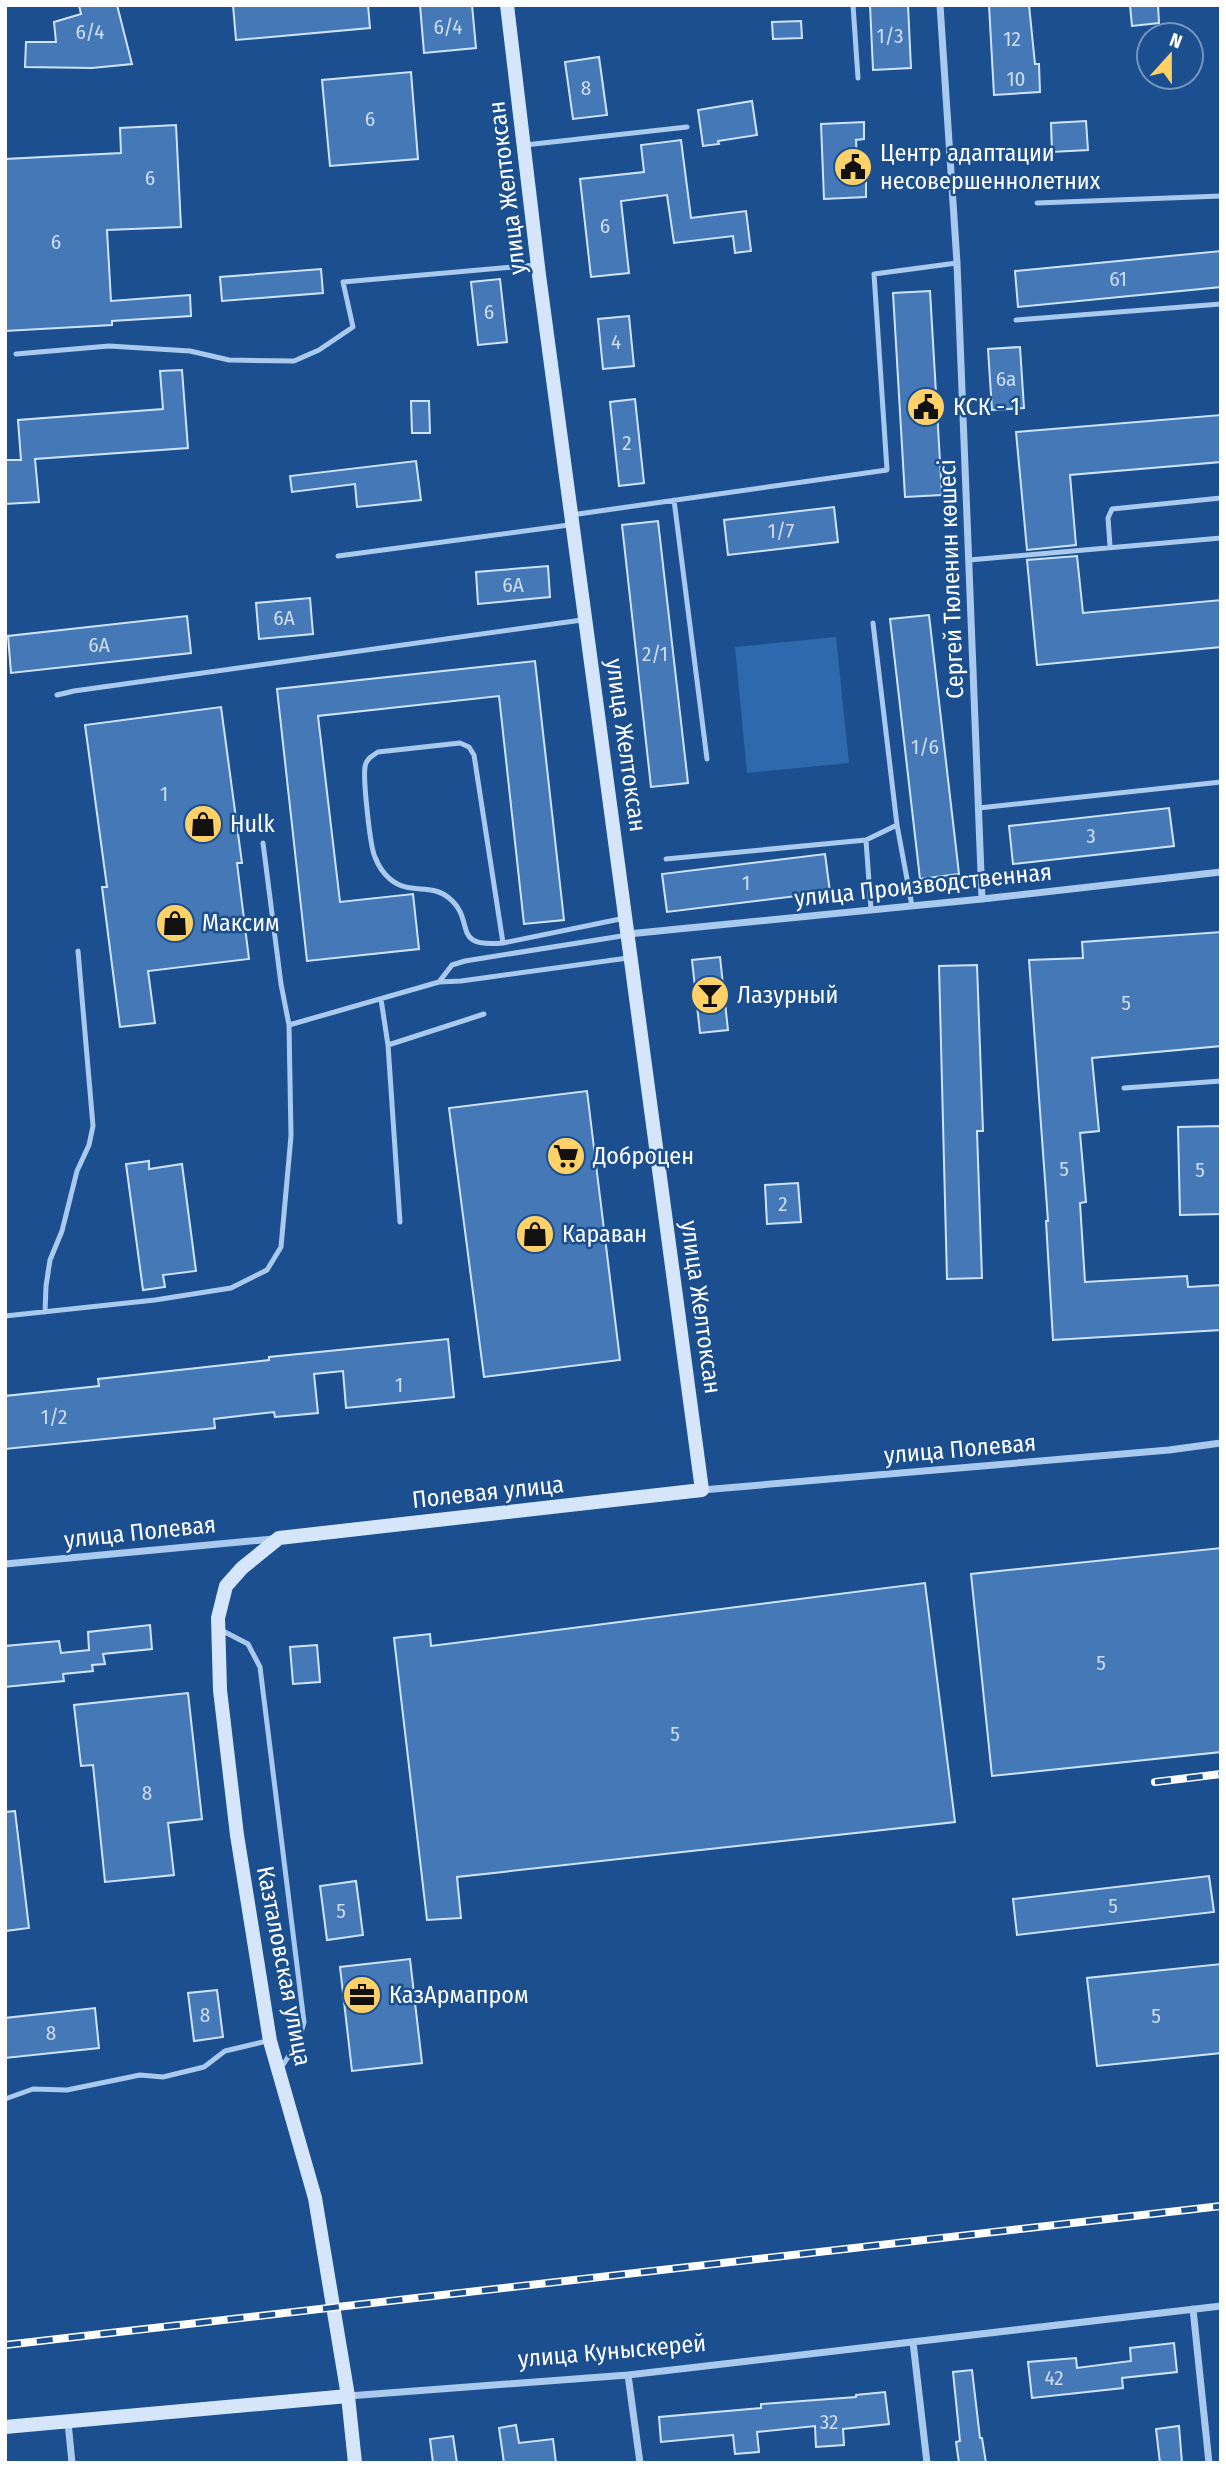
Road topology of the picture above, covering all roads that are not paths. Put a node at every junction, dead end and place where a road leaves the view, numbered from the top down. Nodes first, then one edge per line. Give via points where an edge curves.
1 (508, 5) edge
2 (853, 5) edge
3 (940, 5) edge
4 (858, 78) dead end
5 (687, 127) dead end
6 (525, 145) junction
7 (1221, 196) edge
8 (1037, 203) dead end
9 (957, 263) junction
10 (538, 264) junction
11 (1221, 303) edge
12 (1016, 320) dead end
13 (16, 354) dead end
14 (1221, 498) edge
15 (674, 500) junction
16 (572, 520) junction
17 (1221, 538) edge
18 (1110, 546) junction
19 (338, 556) dead end
20 (969, 560) junction
21 (586, 620) junction
22 (873, 623) dead end
23 (57, 695) dead end
24 (707, 759) dead end
25 (1221, 782) edge
26 (979, 807) junction
27 (897, 825) junction
28 (866, 841) junction
29 (263, 843) dead end
30 (666, 859) dead end
31 (1221, 872) edge
32 (982, 899) junction
33 (912, 906) junction
34 (871, 910) junction
35 (626, 918) junction
36 (628, 934) junction
37 (503, 943) junction
38 (78, 951) dead end
39 (632, 958) junction
40 (439, 982) junction
41 (382, 999) junction
42 (484, 1014) dead end
43 (289, 1025) junction
44 (388, 1045) junction
45 (1221, 1081) edge
46 (1124, 1088) dead end
47 (400, 1222) dead end
48 (45, 1312) junction
49 (5, 1316) edge
50 (1221, 1443) edge
51 (702, 1490) junction
52 (279, 1538) junction
53 (5, 1564) edge
54 (218, 1628) junction
55 (271, 2041) junction
56 (279, 2071) junction
57 (5, 2099) edge
58 (1221, 2306) edge
59 (1193, 2309) junction
60 (913, 2342) junction
61 (628, 2375) junction
62 (348, 2396) junction
63 (68, 2422) junction
64 (5, 2427) edge
65 (72, 2463) edge
66 (355, 2463) edge
67 (640, 2463) edge
68 (927, 2463) edge
69 (1209, 2463) edge

1 - 6 street, улица Желтоксан
2 - 4 lane
3 - 9 street, Сергей Тюленин көшесі
5 - 6 lane
6 - 10 street, улица Желтоксан
7 - 8 lane
9 - 15 lane via 874,274 887,470
9 - 20 street, Сергей Тюленин көшесі
10 - 13 lane via 343,282 353,327 294,361 109,346
10 - 16 street, улица Желтоксан
11 - 12 lane
14 - 18 lane via 1112,509 1108,518
15 - 16 lane
15 - 24 lane
16 - 19 lane
16 - 21 street, улица Желтоксан
17 - 18 lane
18 - 20 lane
20 - 26 street, Сергей Тюленин көшесі
21 - 23 lane
21 - 35 street, улица Желтоксан
22 - 27 lane
25 - 26 lane
26 - 32 street, Сергей Тюленин көшесі
27 - 28 lane
27 - 33 lane
28 - 30 lane
28 - 34 lane
29 - 43 lane
31 - 32 street, улица Производственная
32 - 33 street, улица Производственная
33 - 34 street, улица Производственная
34 - 36 street, улица Производственная
35 - 36 street, улица Желтоксан
35 - 37 lane
36 - 39 street, улица Желтоксан
36 - 40 lane via 465,961 448,968
37 - 37 lane via 472,940 447,896 430,888 410,890 387,877 374,856 365,784 368,759 378,752 460,743 469,747 474,755
38 - 48 lane via 93,1126 50,1260
39 - 40 lane
39 - 51 street, улица Желтоксан
40 - 41 lane
41 - 43 lane
41 - 44 lane
42 - 44 lane
43 - 48 lane via 291,1136 281,1247 267,1270 231,1288
44 - 47 lane
45 - 46 lane
48 - 49 lane
50 - 51 street, улица Полевая
51 - 52 street, Полевая улица
52 - 53 street, улица Полевая
52 - 54 street, Казталовская улица via 226,1586
54 - 55 street, Казталовская улица via 220,1690 237,1835
54 - 56 lane via 248,1644 260,1667 304,2022 299,2040
55 - 56 street, Казталовская улица
55 - 57 lane via 225,2051 204,2067 163,2077 140,2075 67,2090 33,2089
56 - 62 street, Казталовская улица via 315,2198
58 - 59 street, улица Куныскерей
59 - 60 street, улица Куныскерей
59 - 69 street
60 - 61 street, улица Куныскерей
60 - 68 street
61 - 62 street, улица Куныскерей
61 - 67 street
62 - 63 street, улица Куныскерей
62 - 66 street, Казталовская улица
63 - 64 street, улица Куныскерей
63 - 65 street

